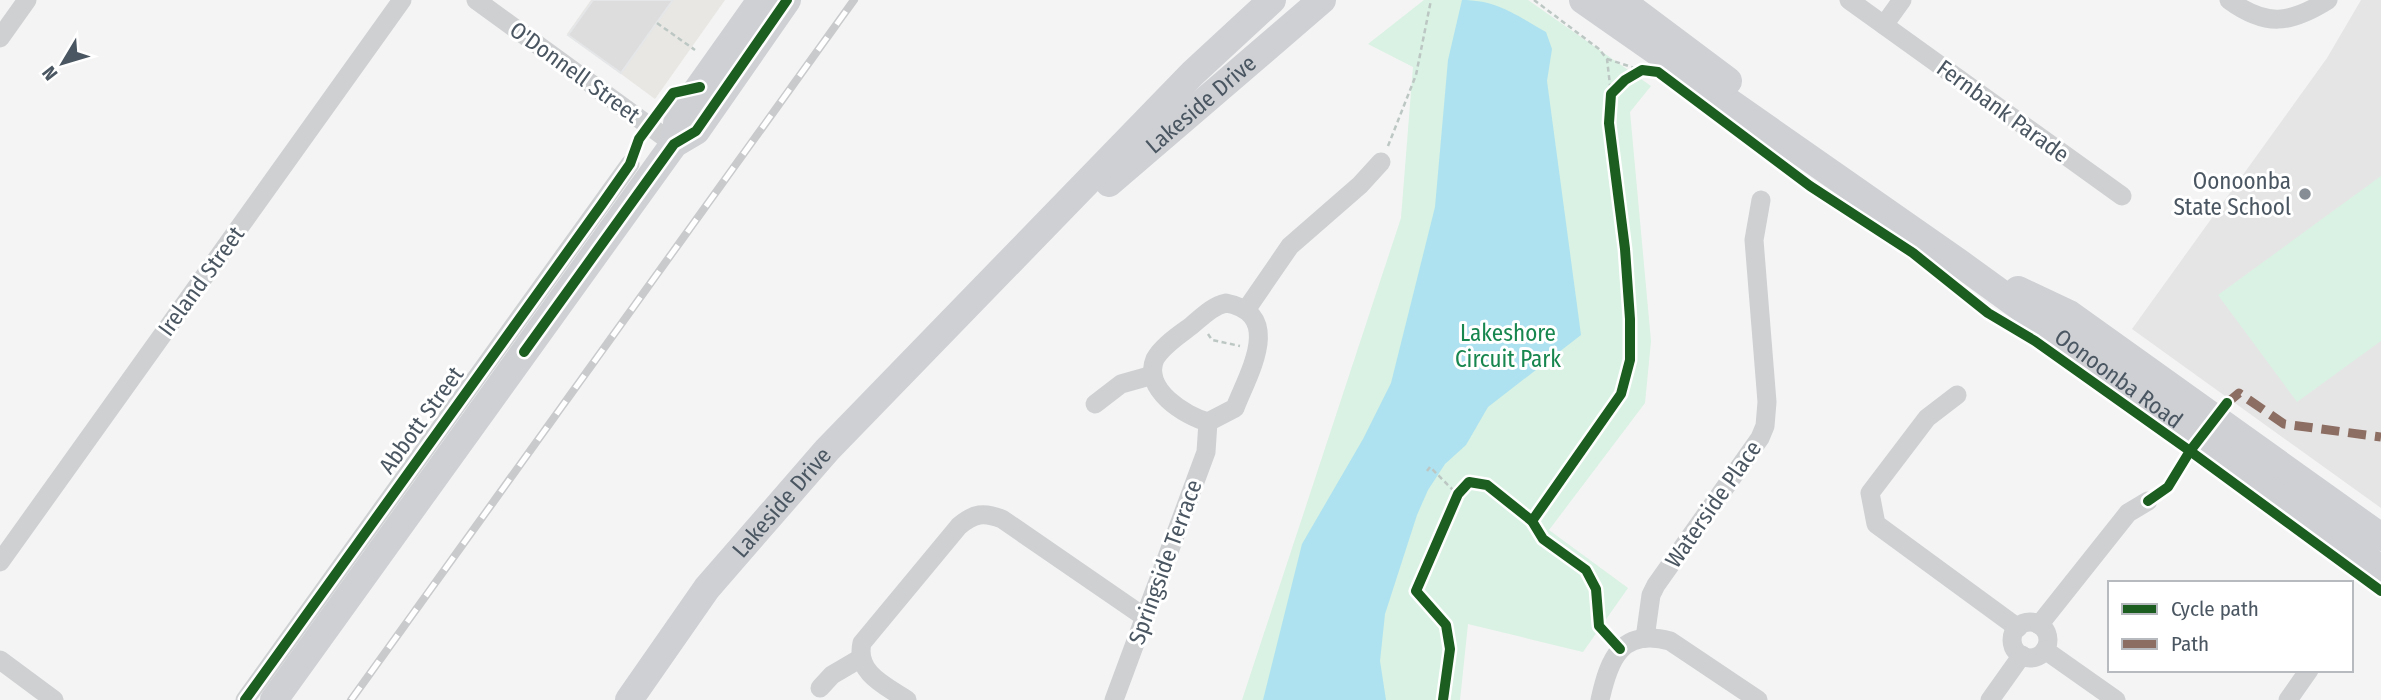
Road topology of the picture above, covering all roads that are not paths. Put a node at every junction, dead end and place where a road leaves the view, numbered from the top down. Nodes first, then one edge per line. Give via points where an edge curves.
1 (27, 0) edge
2 (402, 0) edge
3 (476, 0) edge
4 (761, 0) edge
5 (787, 0) edge
6 (1322, 0) edge
7 (1620, 0) edge
8 (1849, 0) edge
9 (1902, 0) edge
10 (2229, 0) edge
11 (2328, 0) edge
12 (1585, 2) edge
13 (1268, 3) edge
14 (1884, 25) junction
15 (0, 38) edge
16 (674, 144) junction
17 (1381, 162) road end
18 (630, 164) dead end
19 (2122, 197) dead end
20 (1760, 200) dead end
21 (1881, 208) junction
22 (612, 210) junction
23 (1958, 262) junction
24 (1246, 310) junction
25 (953, 319) junction
26 (1153, 375) junction
27 (1957, 395) dead end
28 (1095, 404) dead end
29 (1208, 422) junction
30 (2148, 501) road end
31 (2381, 537) edge
32 (372, 543) junction
33 (0, 562) edge
34 (2381, 569) edge
35 (1143, 616) junction
36 (2039, 625) junction
37 (2018, 628) junction
38 (1645, 638) junction
39 (2045, 650) junction
40 (2022, 656) junction
41 (860, 658) junction
42 (0, 660) edge
43 (2308, 672) edge
44 (820, 688) dead end
45 (54, 700) edge
46 (245, 700) edge
47 (274, 700) edge
48 (629, 700) edge
49 (907, 700) edge
50 (1114, 700) edge
51 (1600, 700) edge
52 (1758, 700) edge
53 (1990, 700) edge
54 (2116, 700) edge
55 (2288, 700) edge

1 - 15 street
2 - 33 street, Ireland Street
3 - 16 street, O'Donnell Street
4 - 16 street, Abbott Street via 678,117
5 - 16 street, Abbott Street via 696,131
6 - 25 street, Lakeside Drive
7 - 21 street, Oonoonba Road via 1786,126
8 - 14 street, Fernbank Parade
9 - 14 street
10 - 11 street via 2270,20 2299,16
12 - 21 street, Oonoonba Road
13 - 25 street, Lakeside Drive via 1193,73
14 - 19 street, Fernbank Parade
16 - 22 street, Abbott Street
17 - 24 street via 1290,246
18 - 22 street, Abbott Street
20 - 38 street, Waterside Place via 1754,240 1765,426 1751,453 1656,585
21 - 23 street, Oonoonba Road
22 - 32 street, Abbott Street
23 - 31 street, Oonoonba Road via 2069,314
23 - 34 street, Oonoonba Road
24 - 26 street via 1226,303 1217,305 1161,351
24 - 29 street via 1256,320 1260,334 1257,351 1235,408
25 - 48 street, Lakeside Drive via 827,450 707,588
26 - 28 street via 1121,384
26 - 29 street via 1159,391 1194,418
27 - 37 street via 1927,418 1870,493 1876,524
29 - 35 street, Springside Terrace via 1206,452
30 - 36 street via 2128,513
32 - 46 street, Abbott Street
32 - 47 street, Abbott Street
35 - 41 street via 1002,519 981,513 959,526 862,643
35 - 50 street, Springside Terrace
36 - 37 street via 2026,623
36 - 39 street via 2048,639
37 - 40 street via 2014,646
38 - 51 street via 1620,649 1610,661
38 - 52 street via 1670,641
39 - 40 street via 2036,657
39 - 54 street
40 - 53 street
41 - 44 street
41 - 49 street via 869,674
42 - 45 street
43 - 55 street

